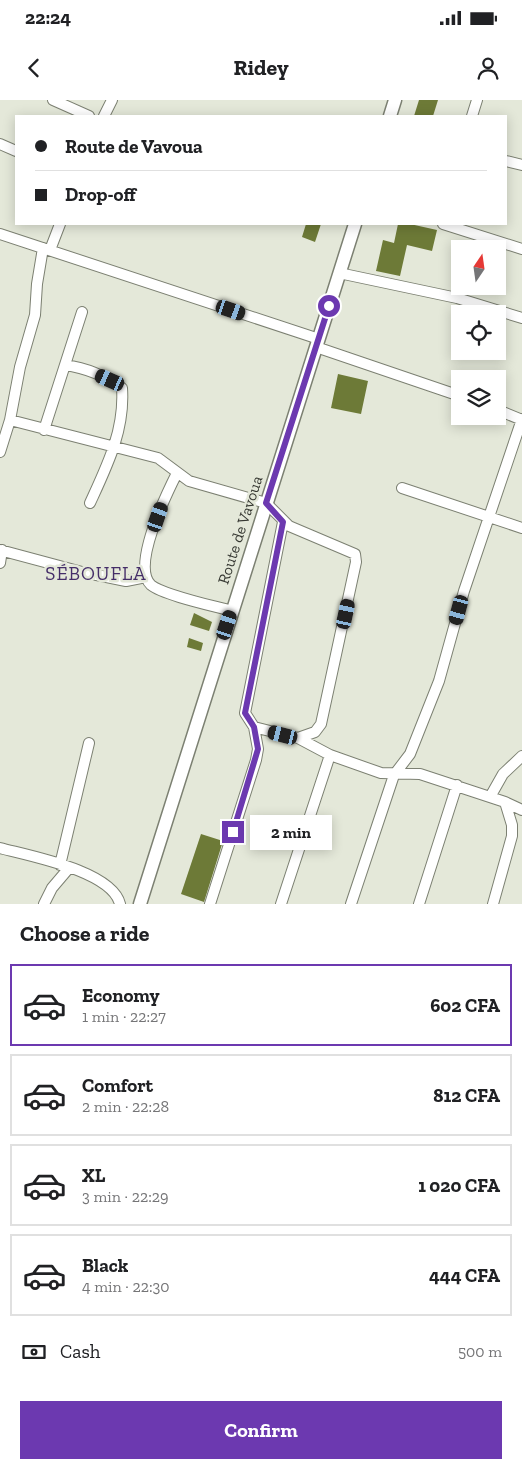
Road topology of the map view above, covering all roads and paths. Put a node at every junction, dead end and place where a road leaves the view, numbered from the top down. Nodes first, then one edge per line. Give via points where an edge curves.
1 (53, 100) edge
2 (112, 100) edge
3 (395, 100) edge
4 (477, 100) edge
5 (87, 115) edge
6 (104, 115) edge
7 (390, 115) edge
8 (472, 115) edge
9 (0, 144) edge
10 (15, 151) edge
11 (507, 161) edge
12 (522, 165) edge
13 (59, 225) edge
14 (355, 225) edge
15 (445, 225) edge
16 (0, 234) edge
17 (46, 249) junction
18 (522, 249) edge
19 (339, 273) junction
20 (82, 312) dead end
21 (522, 318) edge
22 (317, 343) junction
23 (65, 365) junction
24 (451, 393) edge
25 (506, 413) edge
26 (10, 420) junction
27 (522, 420) edge
28 (44, 430) junction
29 (115, 447) junction
30 (0, 452) edge
31 (177, 473) junction
32 (402, 488) dead end
33 (90, 502) dead end
34 (266, 503) junction
35 (488, 517) junction
36 (283, 522) junction
37 (522, 528) edge
38 (1, 550) edge
39 (0, 564) edge
40 (146, 578) junction
41 (232, 611) junction
42 (254, 727) junction
43 (298, 738) junction
44 (90, 743) dead end
45 (330, 755) junction
46 (522, 756) edge
47 (394, 775) junction
48 (457, 785) junction
49 (490, 796) junction
50 (505, 802) junction
51 (522, 810) edge
52 (0, 848) edge
53 (64, 866) junction
54 (44, 904) edge
55 (120, 904) edge
56 (140, 904) edge
57 (210, 904) edge
58 (281, 904) edge
59 (351, 904) edge
60 (420, 904) edge
61 (492, 904) edge

1 - 5 street
2 - 6 street
3 - 7 main road
4 - 8 street
9 - 10 street
11 - 12 street
13 - 17 street
14 - 19 main road, Route de Vavoua
15 - 18 street
16 - 17 street
17 - 22 street
17 - 26 street via 36,284 34,315
19 - 21 street via 458,298
19 - 22 main road, Route de Vavoua
20 - 23 street
22 - 24 street
22 - 34 main road, Route de Vavoua
23 - 28 street
23 - 29 street via 85,368 122,388
25 - 27 street
26 - 28 street
26 - 30 street
27 - 35 street
28 - 29 street
29 - 31 street via 158,458
29 - 33 street
31 - 34 street via 189,481
31 - 40 street via 145,554
32 - 35 street
34 - 36 street
34 - 41 main road, Route de Vavoua
35 - 37 street
35 - 47 street via 439,681 410,754
36 - 42 street via 245,713
36 - 43 street via 357,556 321,724 315,732
38 - 39 street
38 - 40 street via 82,572 126,580
40 - 41 street via 156,588
41 - 56 main road, Route de Vavoua
42 - 43 street
42 - 57 street via 258,749 256,760
43 - 45 street
44 - 53 street
45 - 47 street
45 - 58 street
46 - 49 street via 504,774
47 - 48 street via 420,774
47 - 59 street
48 - 49 street
48 - 60 street
49 - 50 street
50 - 51 street
50 - 61 street via 512,836
52 - 53 street
53 - 54 street
53 - 55 street via 103,882 115,891

